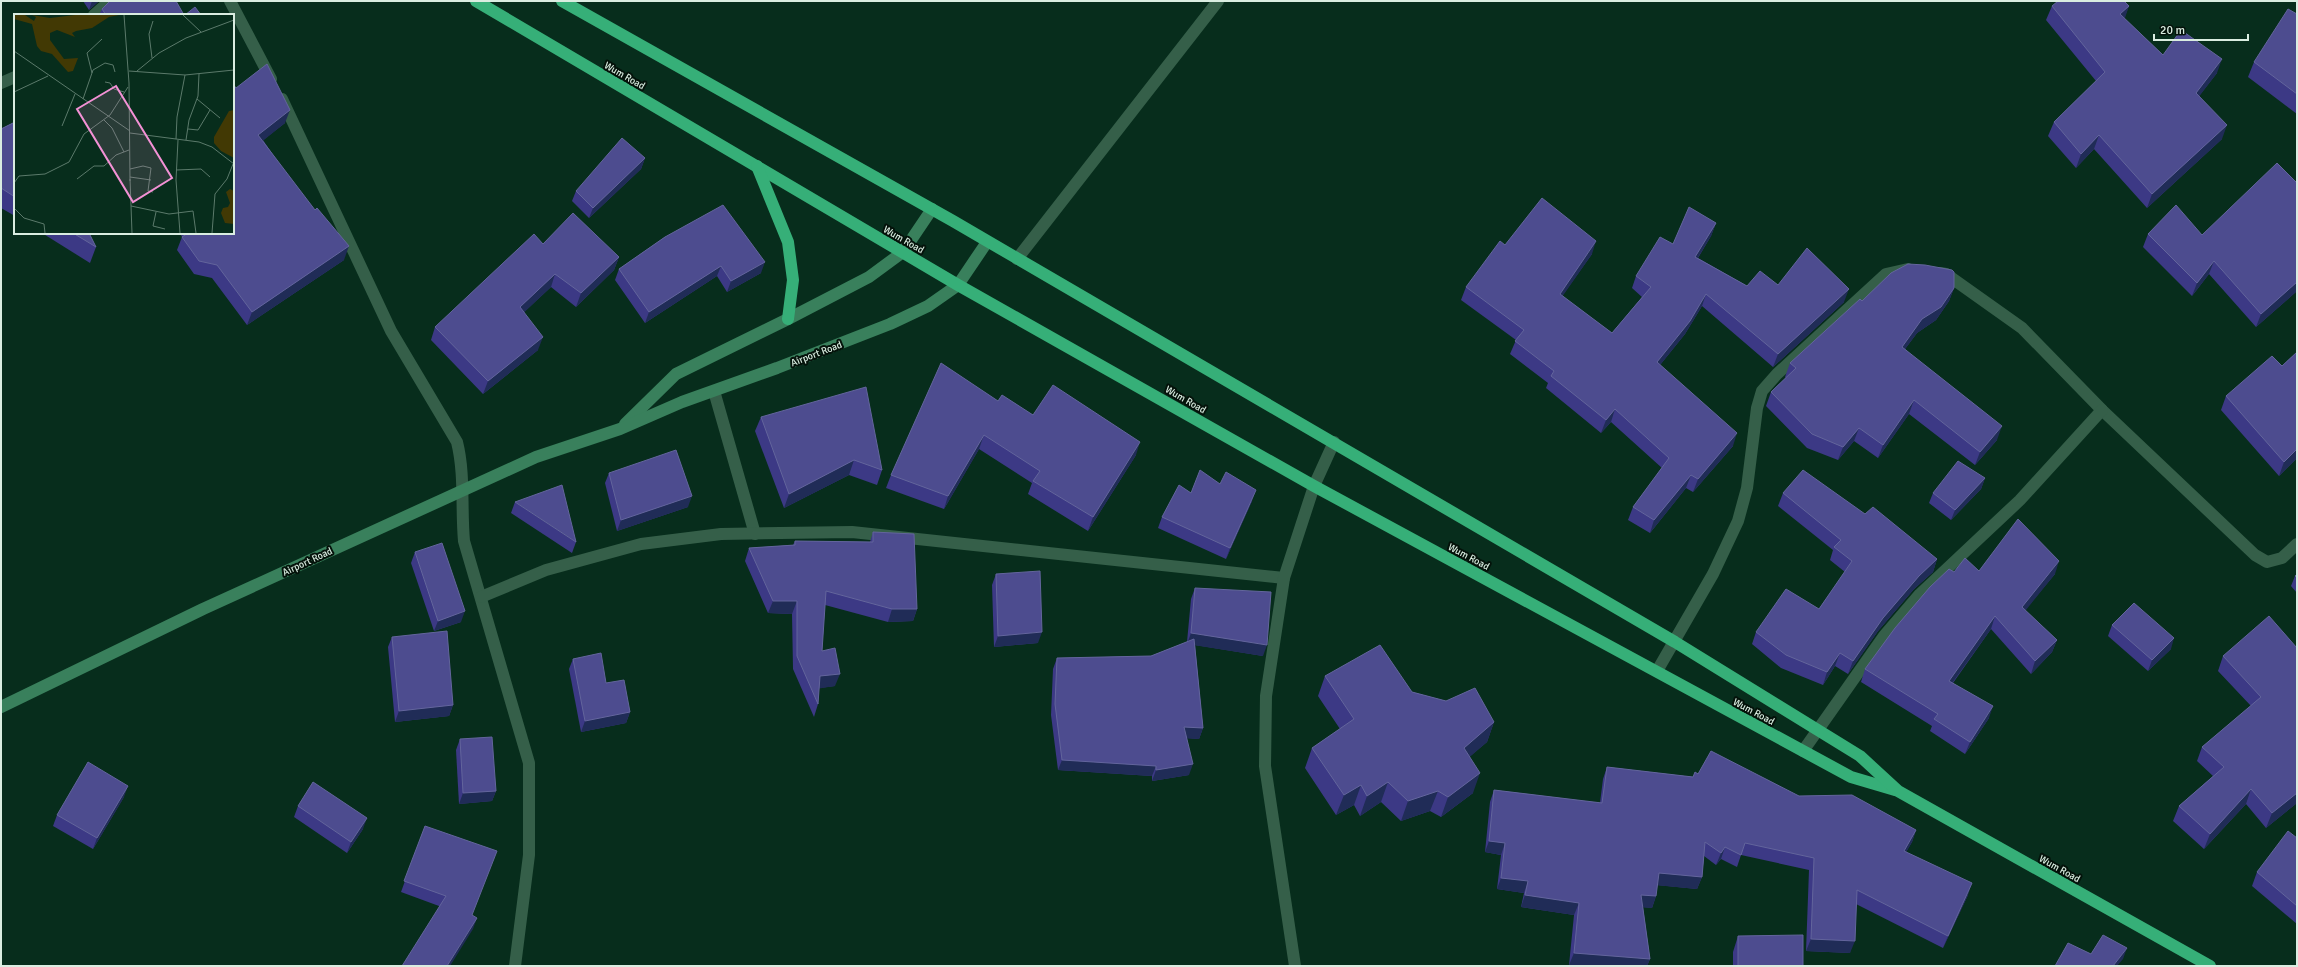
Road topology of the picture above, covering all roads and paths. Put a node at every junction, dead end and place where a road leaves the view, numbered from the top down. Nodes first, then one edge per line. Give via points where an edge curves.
1 (110, 1) edge
2 (230, 1) edge
3 (476, 1) edge
4 (562, 1) edge
5 (1218, 1) edge
6 (95, 14) edge
7 (14, 77) edge
8 (1, 83) edge
9 (757, 166) junction
10 (932, 209) junction
11 (987, 242) junction
12 (903, 252) junction
13 (1017, 259) junction
14 (958, 285) junction
15 (788, 319) junction
16 (714, 391) junction
17 (2102, 410) junction
18 (620, 429) junction
19 (1334, 442) junction
20 (1314, 486) junction
21 (463, 489) junction
22 (755, 534) junction
23 (2297, 544) edge
24 (1284, 578) junction
25 (481, 597) junction
26 (1675, 642) junction
27 (1657, 672) junction
28 (1, 707) edge
29 (1816, 730) junction
30 (1803, 751) junction
31 (1898, 791) junction
32 (515, 966) edge
33 (1295, 966) edge
34 (2210, 966) edge

1 - 6 street
2 - 21 street via 281,97 391,331 457,442
3 - 9 highway, Wum Road
4 - 10 highway, Wum Road
5 - 13 street
7 - 8 street
9 - 12 highway, Wum Road
9 - 15 highway via 788,242 792,280
10 - 11 highway, Wum Road
10 - 12 main road, Airport Road
11 - 13 highway, Wum Road
11 - 14 main road, Airport Road
12 - 14 highway, Wum Road
12 - 15 main road, Airport Road via 869,276
13 - 19 highway, Wum Road
14 - 16 main road, Airport Road via 928,306 890,324
14 - 20 highway, Wum Road
15 - 18 main road, Airport Road via 676,374
16 - 18 main road, Airport Road
16 - 22 street
17 - 23 street via 2254,555 2267,562 2282,558
17 - 26 street via 2022,328 1946,274 1912,268 1886,274 1762,390 1756,408 1747,488 1738,520 1713,574
17 - 29 street via 2020,500 1920,594 1884,636
18 - 21 main road, Airport Road via 536,457
19 - 20 street
19 - 26 highway, Wum Road
20 - 24 street
20 - 27 highway, Wum Road
21 - 25 street via 461,514 464,541
21 - 28 main road, Airport Road via 203,609
22 - 24 street via 852,532
22 - 25 street via 721,534 641,544 546,570
24 - 33 street via 1266,696 1265,766
25 - 32 street via 529,763 529,854
26 - 27 street
26 - 29 highway, Wum Road
27 - 30 highway, Wum Road
29 - 30 street
29 - 31 highway, Wum Road via 1860,756
30 - 31 highway, Wum Road via 1851,777
31 - 34 highway, Wum Road

